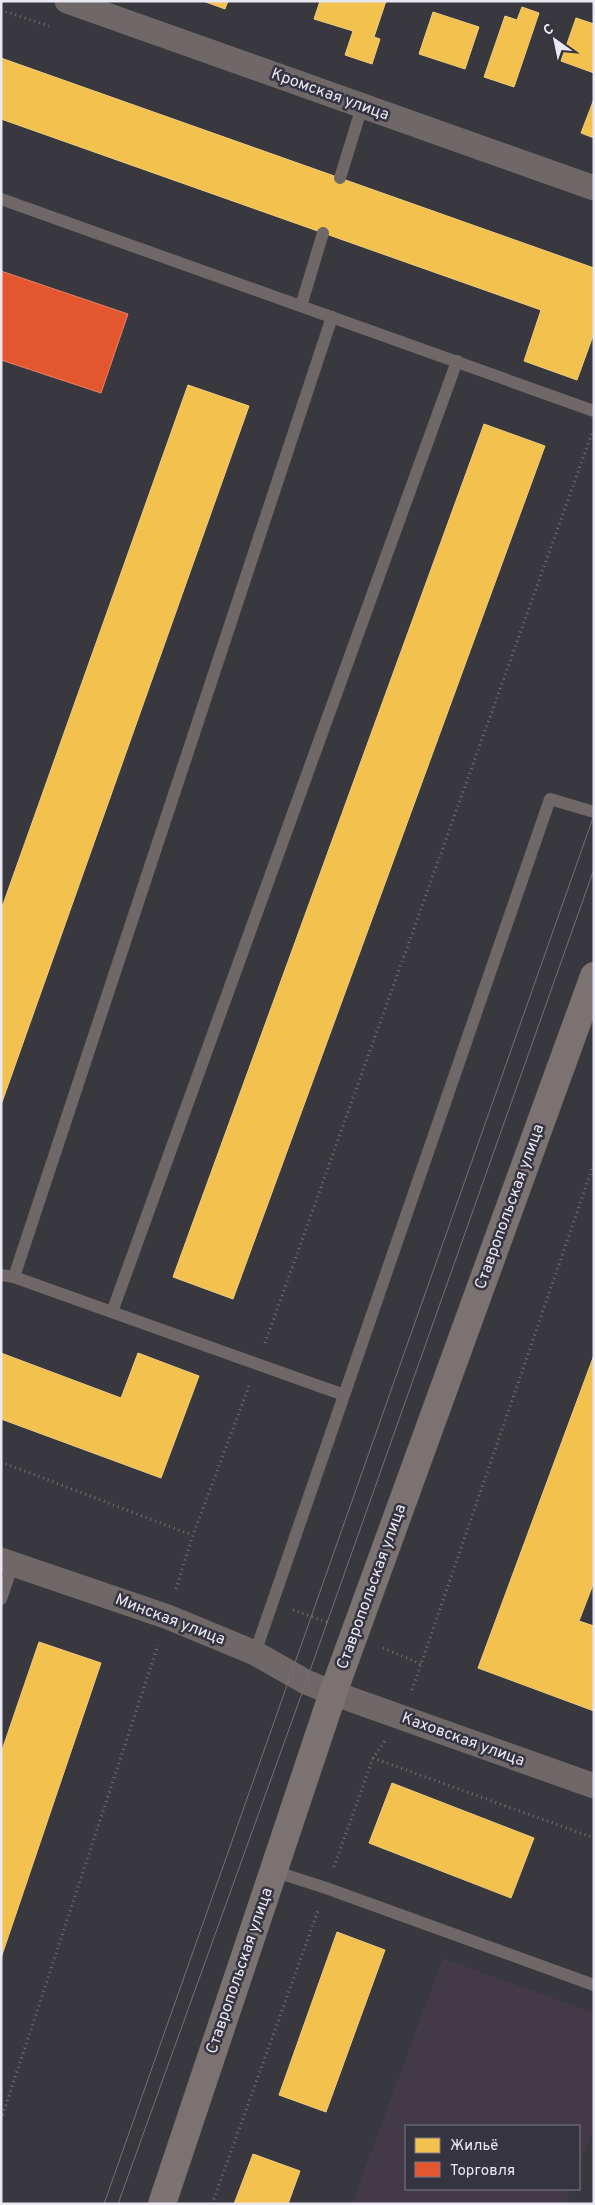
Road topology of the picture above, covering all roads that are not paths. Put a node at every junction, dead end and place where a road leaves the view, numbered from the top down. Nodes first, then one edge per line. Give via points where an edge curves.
1 (67, 1) edge
2 (362, 106) junction
3 (340, 178) dead end
4 (594, 188) edge
5 (1, 199) edge
6 (323, 233) dead end
7 (301, 306) junction
8 (332, 317) junction
9 (457, 361) junction
10 (594, 411) edge
11 (594, 812) edge
12 (594, 976) edge
13 (8, 1276) edge
14 (112, 1312) junction
15 (344, 1395) junction
16 (7, 1562) edge
17 (1, 1599) edge
18 (254, 1653) junction
19 (333, 1693) junction
20 (594, 1786) edge
21 (273, 1872) junction
22 (594, 1985) edge
23 (162, 2204) edge

1 - 2 street, Кромская улица
2 - 3 lane
2 - 4 street, Кромская улица
5 - 7 lane
6 - 7 lane
7 - 8 lane
8 - 9 lane
8 - 13 lane
9 - 10 lane
9 - 14 lane
11 - 15 lane via 550,799
12 - 19 street, Ставропольская улица
13 - 14 lane
14 - 15 lane
15 - 18 lane
16 - 17 lane
16 - 18 street, Минская улица via 168,1617
18 - 19 street, Минская улица
19 - 20 street, Каховская улица
19 - 21 street, Ставропольская улица
21 - 22 lane via 326,1888
21 - 23 street, Ставропольская улица

